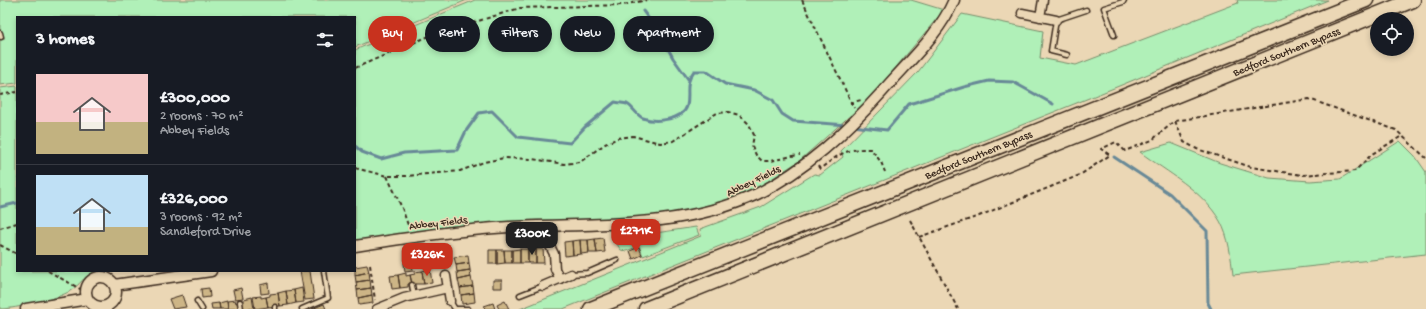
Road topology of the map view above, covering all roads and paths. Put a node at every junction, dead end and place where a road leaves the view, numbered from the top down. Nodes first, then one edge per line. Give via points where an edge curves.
1 (647, 0) edge
2 (802, 0) edge
3 (954, 0) edge
4 (1043, 0) edge
5 (1124, 0) edge
6 (1366, 0) edge
7 (1413, 0) edge
8 (1086, 10) dead end
9 (1022, 13) dead end
10 (1040, 17) junction
11 (1056, 20) junction
12 (1114, 35) dead end
13 (1067, 55) dead end
14 (356, 68) edge
15 (16, 92) edge
16 (0, 95) edge
17 (850, 112) dead end
18 (1175, 121) junction
19 (1402, 135) junction
20 (807, 157) junction
21 (1426, 158) edge
22 (356, 168) edge
23 (885, 172) dead end
24 (387, 176) junction
25 (910, 220) dead end
26 (16, 222) edge
27 (549, 226) junction
28 (0, 228) edge
29 (411, 237) junction
30 (919, 237) junction
31 (0, 245) edge
32 (356, 246) edge
33 (16, 253) edge
34 (616, 260) dead end
35 (370, 265) dead end
36 (50, 272) edge
37 (204, 272) edge
38 (324, 272) edge
39 (571, 274) joint
40 (446, 276) dead end
41 (560, 279) junction
42 (114, 284) junction
43 (412, 285) dead end
44 (543, 286) joint
45 (448, 288) junction
46 (520, 295) dead end
47 (87, 296) junction
48 (414, 296) junction
49 (450, 301) joint
50 (197, 302) dead end
51 (240, 302) dead end
52 (107, 308) edge
53 (26, 309) edge
54 (202, 309) edge
55 (241, 309) edge
56 (302, 309) edge
57 (377, 309) edge
58 (468, 309) edge
59 (591, 309) edge
60 (646, 309) edge
61 (958, 309) edge

1 - 14 path via 623,5 520,8 427,37
2 - 17 path via 854,108
3 - 20 street, Abbey Fields via 932,35 871,104 849,127
4 - 10 street
5 - 12 lane via 1104,8
6 - 59 highway, Bedford Southern Bypass
7 - 60 highway, Bedford Southern Bypass
8 - 11 lane
9 - 10 street
10 - 11 street
11 - 13 lane via 1051,52
15 - 16 path
18 - 19 path via 1309,99 1396,130
18 - 19 path via 1184,142 1197,149 1251,167 1302,175 1355,171 1372,154
18 - 30 path via 1152,140 1125,151 1116,142 1101,149 1110,155 1080,175
19 - 21 path
20 - 23 path via 820,169 841,153 871,149
20 - 24 path via 789,156 772,162 762,161 752,146 754,135 749,124 739,115 728,112 717,113 673,141 660,143 632,136 618,138 580,162 564,164 504,158 446,174
20 - 27 street, Abbey Fields via 785,179 756,194 693,216 660,221
22 - 24 path
24 - 29 path via 402,208
25 - 30 path
26 - 28 path
27 - 29 street, Abbey Fields via 468,230
27 - 41 street via 549,244
29 - 32 street, Abbey Fields
30 - 61 path
31 - 33 path
34 - 39 lane via 587,273
35 - 57 path
36 - 47 path
37 - 42 street
38 - 56 lane via 328,298
39 - 41 street
40 - 45 street
41 - 44 street
42 - 47 street via 110,280 98,277 88,284
42 - 52 street via 116,293
43 - 48 lane
44 - 46 lane
45 - 48 street
45 - 49 street
47 - 52 street via 96,306
47 - 53 street
48 - 57 street
49 - 58 lane via 455,309
50 - 54 lane
51 - 55 lane

